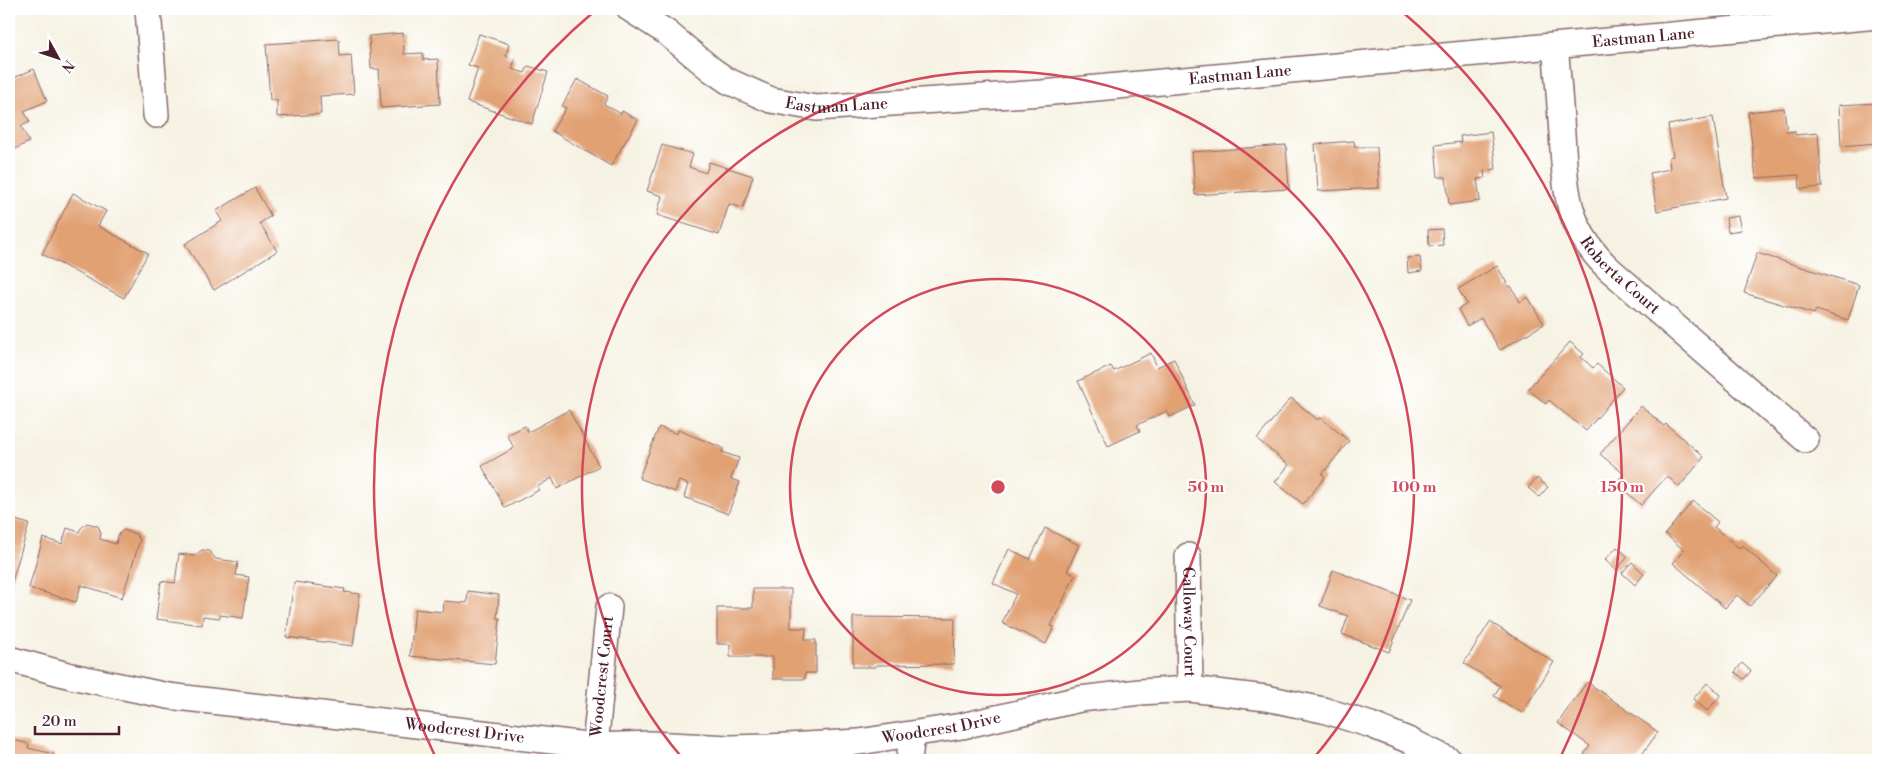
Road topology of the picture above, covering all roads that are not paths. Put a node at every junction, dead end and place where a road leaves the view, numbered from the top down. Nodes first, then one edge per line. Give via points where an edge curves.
1 (148, 9) edge
2 (630, 9) edge
3 (1878, 16) edge
4 (1555, 46) junction
5 (156, 115) dead end
6 (1806, 440) dead end
7 (1188, 556) dead end
8 (609, 607) dead end
9 (9, 659) edge
10 (1190, 689) junction
11 (912, 735) junction
12 (595, 746) junction
13 (910, 760) edge
14 (1449, 760) edge

1 - 5 street
2 - 4 street, Eastman Lane via 666,32 736,86 771,100 816,108 1042,93
3 - 4 street, Eastman Lane
4 - 6 street, Roberta Court via 1566,188 1580,233 1608,268
7 - 10 street, Galloway Court
8 - 12 street, Woodcrest Court
9 - 12 street, Woodcrest Drive via 168,696
10 - 11 street, Woodcrest Drive via 1080,699
10 - 14 street, Woodcrest Drive via 1266,698 1324,710 1371,725
11 - 12 street, Woodcrest Drive via 859,742 769,747
11 - 13 street

